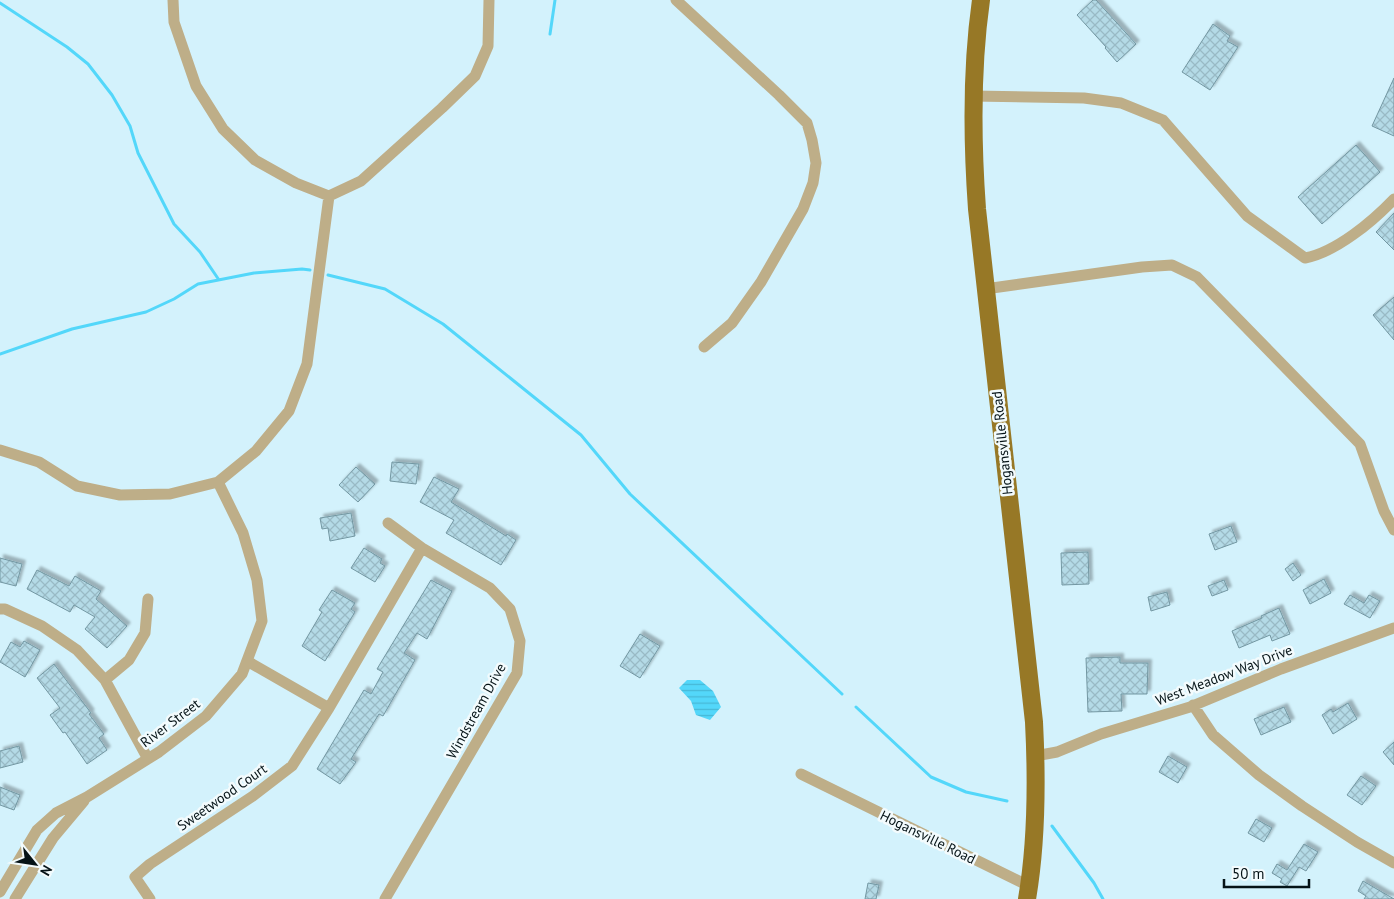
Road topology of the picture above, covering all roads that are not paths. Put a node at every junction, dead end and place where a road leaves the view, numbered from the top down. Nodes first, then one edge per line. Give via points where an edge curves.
1 (173, 0) edge
2 (489, 0) edge
3 (676, 0) edge
4 (981, 0) edge
5 (972, 96) junction
6 (329, 196) junction
7 (1394, 199) edge
8 (985, 289) junction
9 (704, 347) dead end
10 (0, 450) edge
11 (218, 482) junction
12 (388, 523) dead end
13 (1394, 530) edge
14 (422, 548) junction
15 (148, 599) dead end
16 (0, 609) edge
17 (1394, 628) edge
18 (247, 661) junction
19 (105, 680) junction
20 (1193, 705) junction
21 (329, 708) junction
22 (1035, 756) junction
23 (148, 759) junction
24 (800, 774) dead end
25 (87, 798) junction
26 (1394, 863) edge
27 (0, 892) edge
28 (1028, 893) edge
29 (15, 899) edge
30 (150, 899) edge
31 (385, 899) edge

1 - 6 street via 174,22 196,86 223,129 255,160 296,183
2 - 6 street via 488,46 475,76 361,181
3 - 9 street via 807,122 816,163 813,183 803,209 761,282 732,323
4 - 5 main road, Hogansville Road
5 - 7 street via 1084,98 1121,103 1163,120 1247,216 1305,258 1318,255 1347,239
5 - 8 main road, Hogansville Road via 973,160
6 - 11 street via 307,364 289,411 256,451
8 - 13 street via 1172,265 1198,277 1360,444
8 - 22 main road, Hogansville Road
10 - 11 street via 39,462 77,486 120,495 170,494
11 - 18 street, River Street via 243,533 258,580 262,621
12 - 14 street, Windstream Drive
14 - 21 street, Sweetwood Court
14 - 31 street, Windstream Drive via 490,588 510,609 520,641 518,665 517,673
15 - 19 street via 145,633 129,660
16 - 19 street via 42,626 77,650
17 - 20 street, West Meadow Way Drive
18 - 21 street
18 - 23 street, River Street via 242,674 206,716
19 - 23 street
20 - 22 street, West Meadow Way Drive via 1101,734 1057,752
20 - 26 street via 1213,735 1260,775 1302,806
21 - 30 street, Sweetwood Court via 292,766 135,877
22 - 28 main road, Hogansville Road via 1035,822
23 - 25 street, River Street
24 - 28 street, Hogansville Road
25 - 27 street, River Street via 56,812 37,830
25 - 29 street, River Street via 53,838

